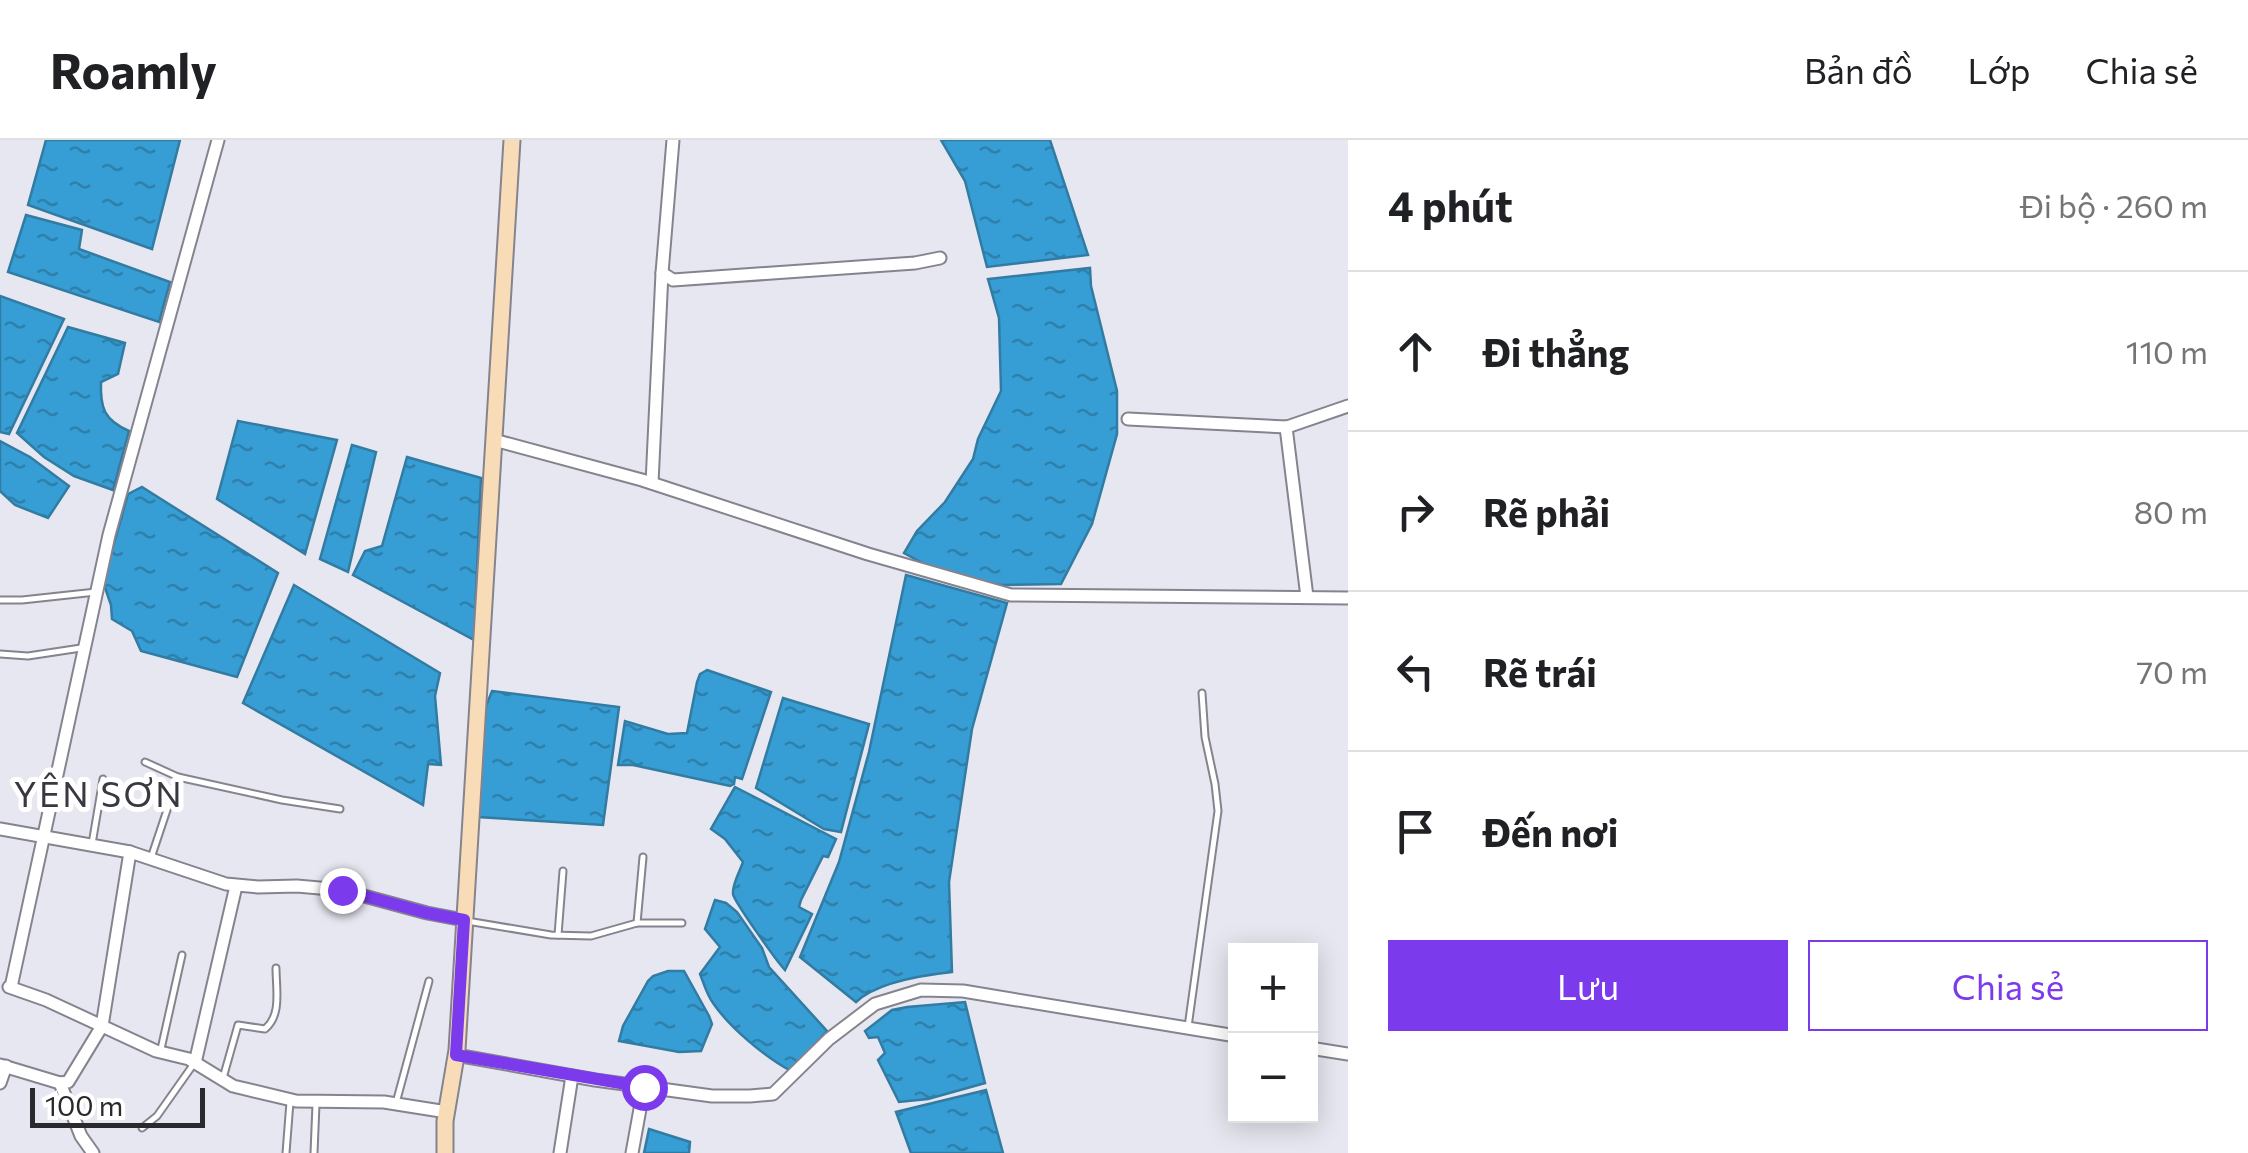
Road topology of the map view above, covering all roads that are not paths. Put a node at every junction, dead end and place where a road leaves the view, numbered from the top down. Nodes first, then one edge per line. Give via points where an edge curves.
1 (218, 140) edge
2 (512, 140) edge
3 (673, 140) edge
4 (940, 258) dead end
5 (662, 273) junction
6 (1348, 406) edge
7 (1128, 419) dead end
8 (1286, 428) junction
9 (494, 440) junction
10 (652, 483) junction
11 (96, 592) junction
12 (1308, 597) junction
13 (1348, 598) edge
14 (0, 600) edge
15 (83, 648) junction
16 (0, 654) edge
17 (1202, 693) dead end
18 (144, 762) dead end
19 (178, 777) junction
20 (103, 778) dead end
21 (340, 809) dead end
22 (0, 829) edge
23 (44, 837) junction
24 (92, 844) junction
25 (130, 852) junction
26 (644, 857) dead end
27 (151, 858) junction
28 (563, 871) dead end
29 (236, 886) junction
30 (464, 920) junction
31 (637, 923) junction
32 (682, 924) dead end
33 (558, 935) junction
34 (182, 956) dead end
35 (276, 968) dead end
36 (429, 980) dead end
37 (8, 981) edge
38 (102, 1026) junction
39 (1188, 1028) junction
40 (1228, 1035) edge
41 (1318, 1049) edge
42 (160, 1052) junction
43 (1348, 1054) edge
44 (456, 1055) junction
45 (195, 1063) junction
46 (3, 1066) edge
47 (572, 1076) junction
48 (223, 1080) junction
49 (0, 1084) edge
50 (60, 1084) junction
51 (644, 1087) junction
52 (290, 1099) junction
53 (317, 1102) junction
54 (396, 1104) junction
55 (446, 1112) junction
56 (142, 1128) dead end
57 (93, 1153) edge
58 (286, 1153) edge
59 (314, 1153) edge
60 (445, 1153) edge
61 (560, 1153) edge
62 (632, 1153) edge

1 - 11 street
2 - 9 street
3 - 5 street
4 - 5 street via 672,280
5 - 10 street
6 - 8 street
7 - 8 street
8 - 12 street
9 - 10 street
9 - 30 street
10 - 12 street via 1010,595
11 - 14 lane
11 - 15 street
12 - 13 street
15 - 16 lane
15 - 23 street
17 - 39 lane via 1218,811
18 - 19 lane
19 - 21 lane
19 - 27 lane
20 - 24 lane
22 - 23 street
23 - 24 street
23 - 37 street
24 - 25 street
25 - 27 street
25 - 38 street
26 - 31 lane
27 - 29 street
28 - 33 lane
29 - 30 street via 342,890
29 - 45 street
30 - 33 lane
30 - 44 street
31 - 32 lane
31 - 33 lane via 591,936
34 - 42 lane
35 - 48 lane via 273,1023 265,1029 238,1025
36 - 54 lane
37 - 38 street
38 - 42 street
38 - 50 street via 74,1075
39 - 40 street
39 - 51 street via 921,990 875,1004 773,1094 712,1096
41 - 43 street
42 - 45 street
44 - 47 street
44 - 55 street
45 - 48 street
45 - 56 lane
46 - 49 street
46 - 50 street
47 - 51 street
47 - 61 street
48 - 52 street
50 - 57 street
51 - 62 street
52 - 53 street
52 - 58 lane
53 - 54 street
53 - 59 lane
54 - 55 street
55 - 60 street

